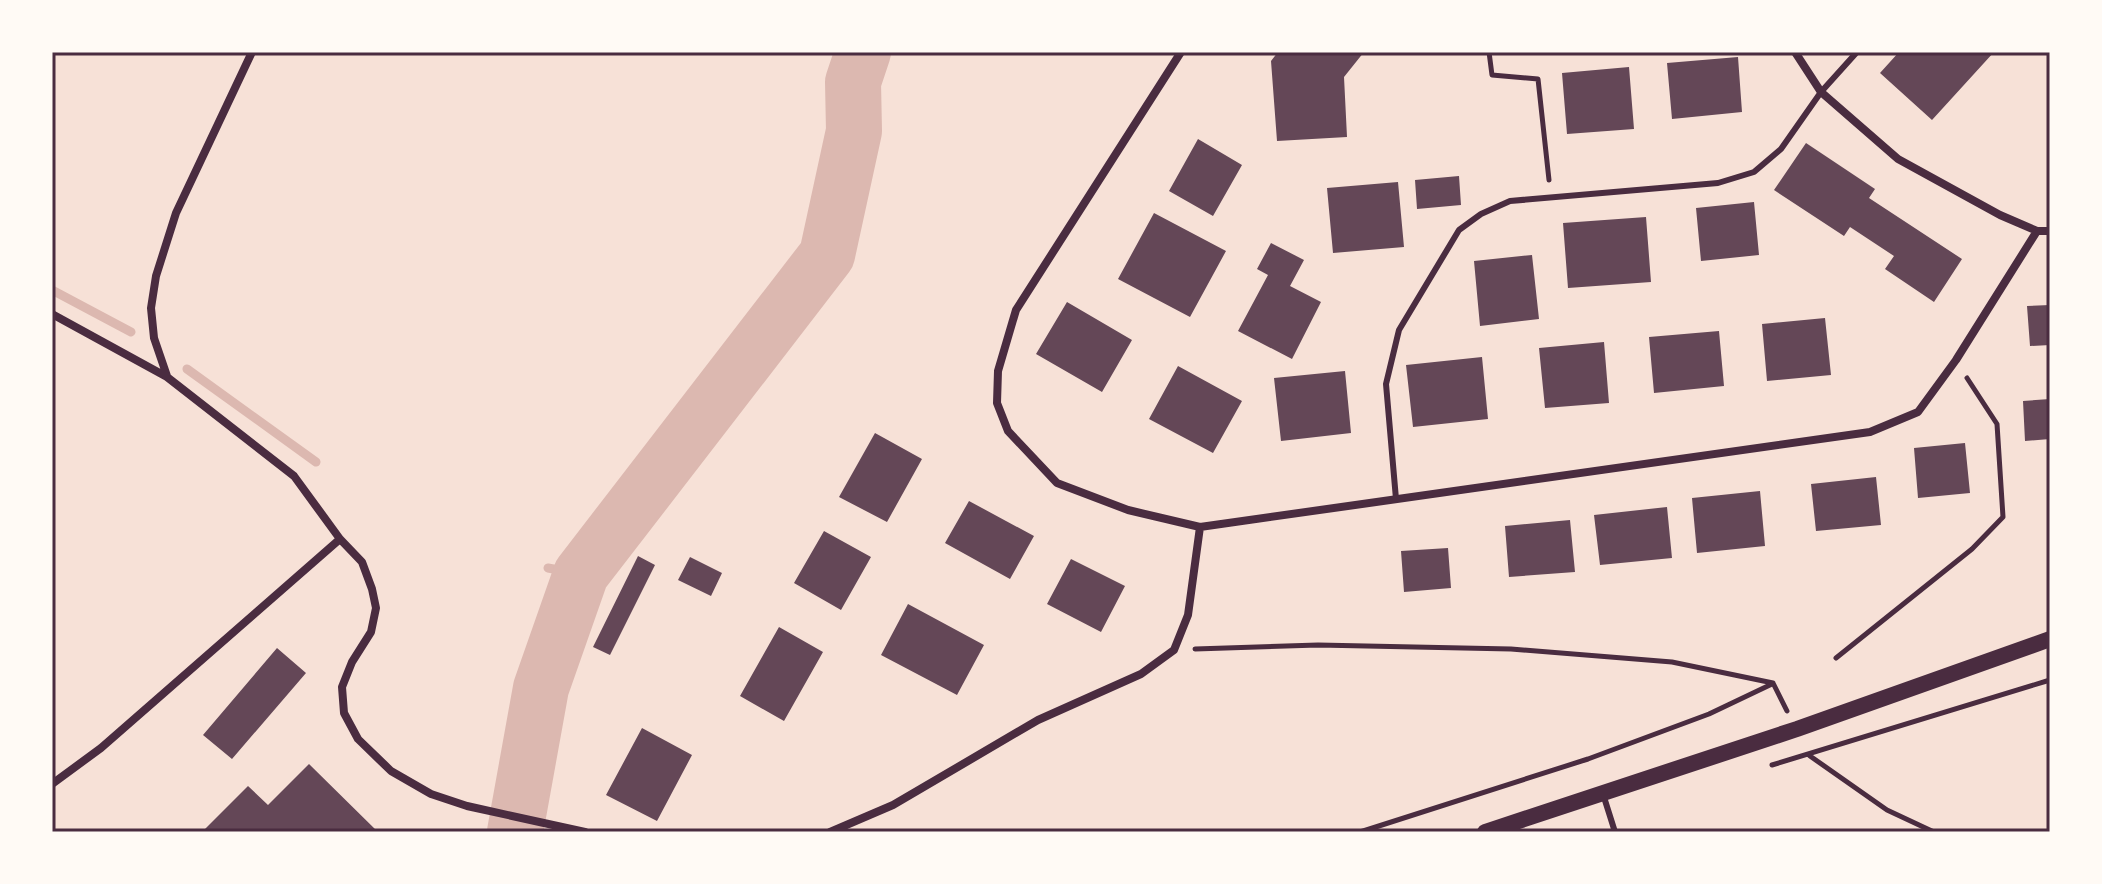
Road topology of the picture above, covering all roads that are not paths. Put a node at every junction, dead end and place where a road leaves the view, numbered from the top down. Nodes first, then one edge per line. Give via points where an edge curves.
1 (252, 52) edge
2 (1181, 52) edge
3 (1795, 52) edge
4 (1857, 52) edge
5 (1821, 92) junction
6 (2037, 231) junction
7 (2050, 231) edge
8 (52, 314) edge
9 (167, 377) junction
10 (1396, 499) junction
11 (1200, 527) junction
12 (340, 539) junction
13 (2050, 639) edge
14 (52, 784) edge
15 (1603, 794) junction
16 (585, 832) edge
17 (830, 832) edge
18 (1485, 832) edge
19 (1615, 832) edge

1 - 9 street via 176,213 156,276 154,338
2 - 11 street via 1016,310 998,371 997,403 1008,431 1057,483 1128,510
3 - 5 street
4 - 5 lane
5 - 6 street via 1898,159
5 - 10 lane via 1781,149 1754,172 1718,183 1510,201 1459,230 1399,330 1386,384
6 - 7 street
6 - 10 street via 1918,412 1870,432
8 - 9 street
9 - 12 street via 294,476
10 - 11 street
11 - 17 street via 1188,615 1174,650 1141,674 1038,720 893,805
12 - 14 street via 101,748
12 - 16 street via 362,562 376,608 371,632 342,687 344,713 358,739 391,771 431,794
13 - 15 main road
15 - 18 main road
15 - 19 lane

